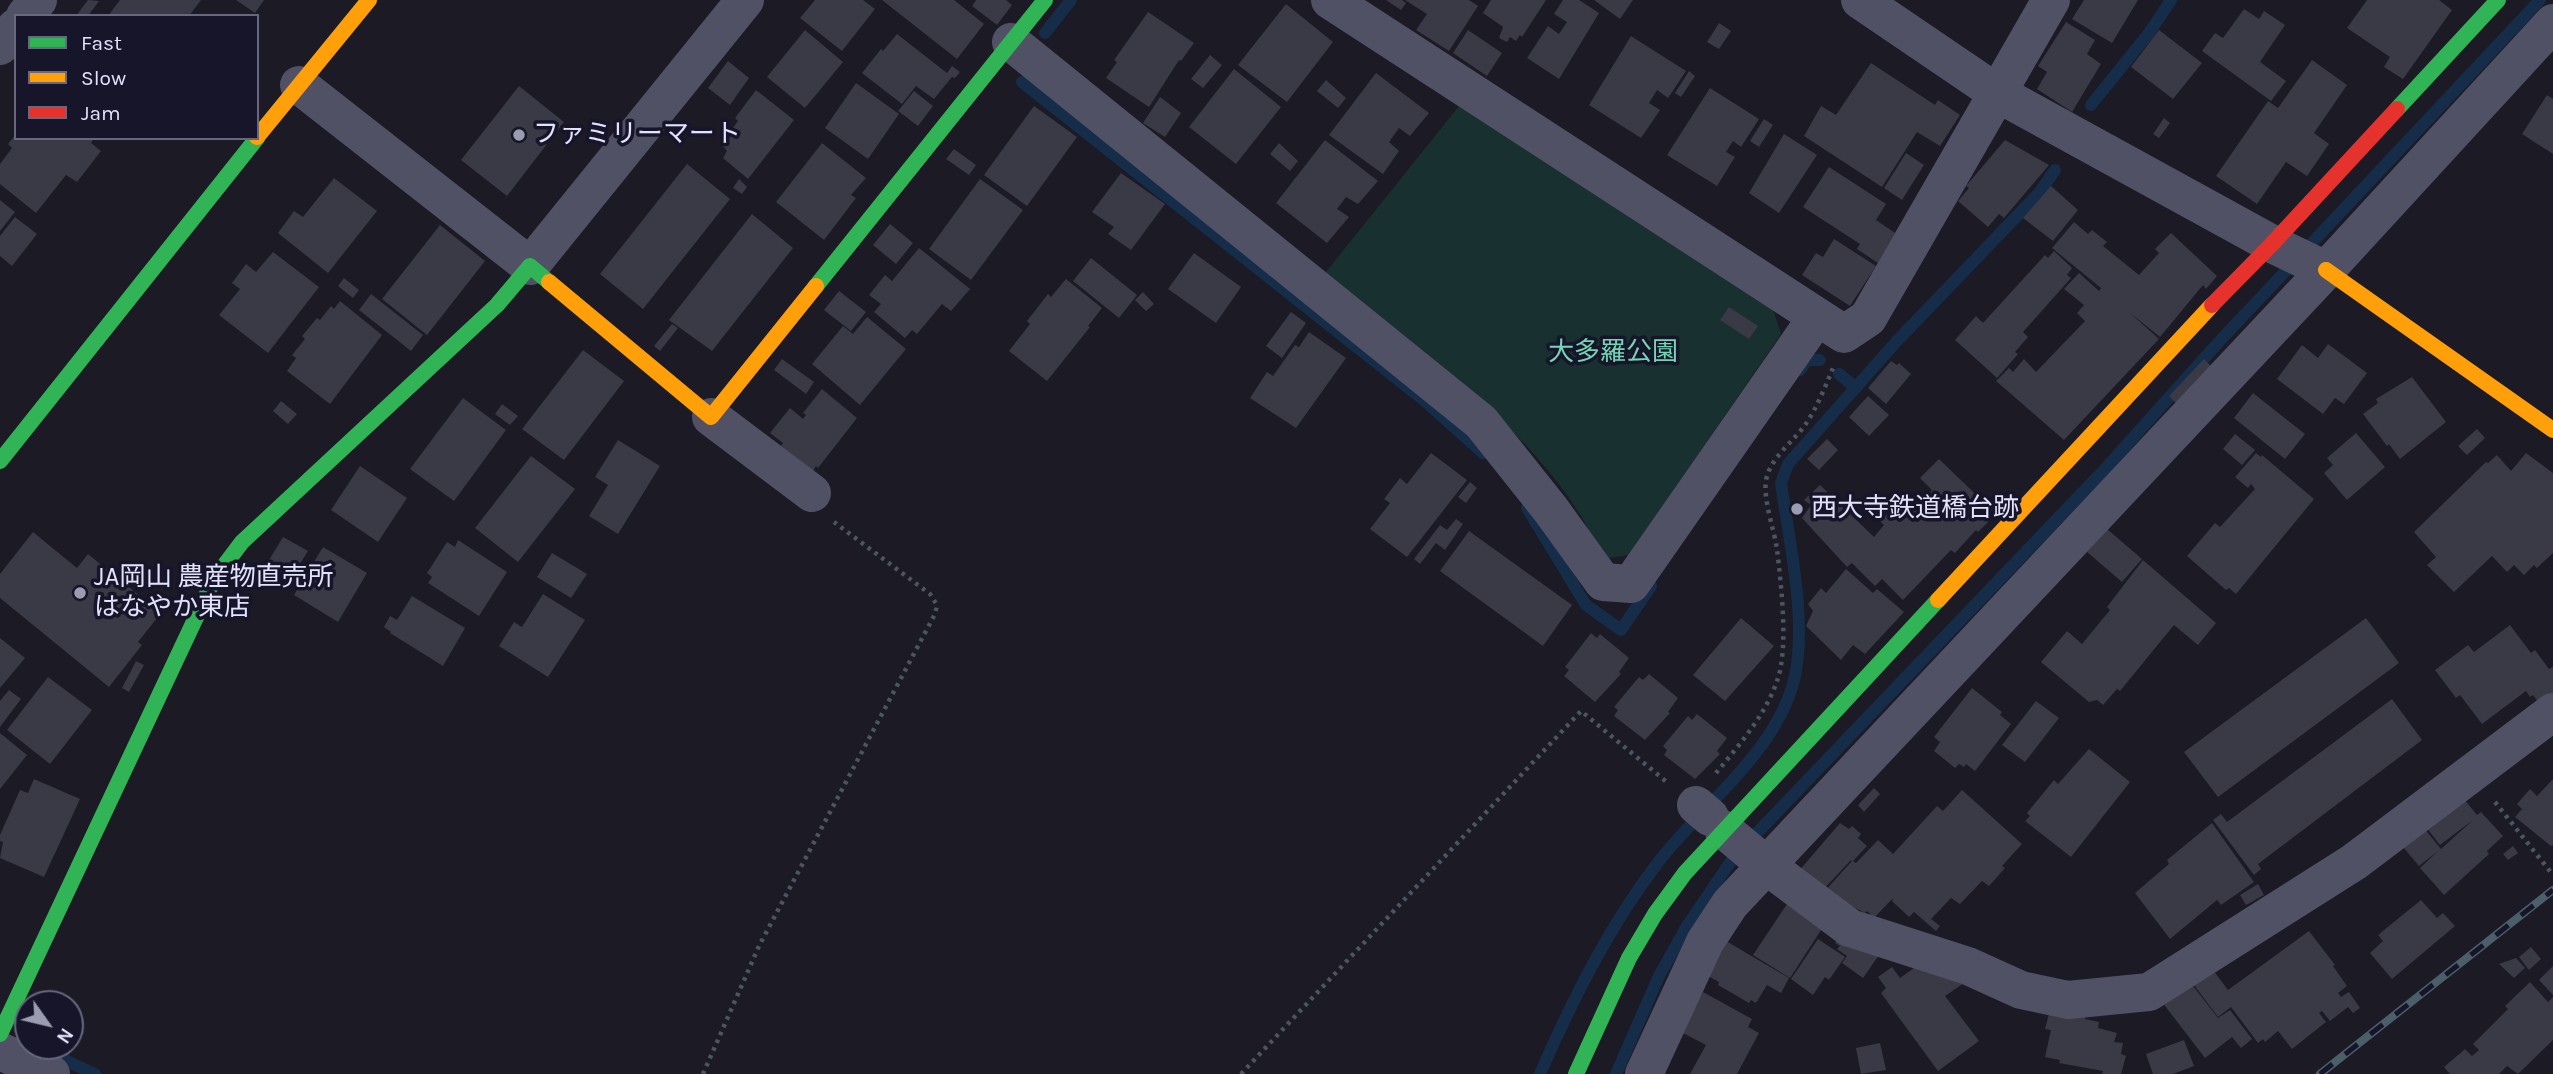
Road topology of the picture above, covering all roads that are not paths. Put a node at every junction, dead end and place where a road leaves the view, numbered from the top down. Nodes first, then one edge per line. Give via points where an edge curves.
1 (38, 0) edge
2 (369, 0) edge
3 (745, 0) edge
4 (1045, 0) edge
5 (1331, 0) edge
6 (1860, 0) edge
7 (2051, 0) edge
8 (2498, 0) edge
9 (27, 14) edge
10 (2553, 23) edge
11 (14, 29) edge
12 (1012, 42) junction
13 (0, 46) edge
14 (299, 85) junction
15 (1997, 93) junction
16 (259, 135) edge
17 (255, 140) edge
18 (2300, 257) junction
19 (530, 266) junction
20 (1830, 326) junction
21 (711, 417) junction
22 (2553, 430) edge
23 (0, 461) edge
24 (812, 493) road end
25 (2553, 712) edge
26 (1726, 831) junction
27 (2, 1035) edge
28 (51, 1074) edge
29 (1576, 1074) edge
30 (1644, 1074) edge

1 - 9 street
2 - 14 street
3 - 19 street
4 - 12 street
5 - 20 street
6 - 15 street
7 - 15 street
8 - 18 street
10 - 18 street
11 - 13 street
12 - 20 street via 1481,422 1603,582 1631,584
12 - 21 street
14 - 16 street
14 - 19 street
15 - 18 street
15 - 20 street via 1868,317
17 - 23 street
18 - 22 street
18 - 26 street
18 - 26 street via 2245,269
19 - 21 street
19 - 27 street via 497,305 242,542 214,579
21 - 24 street
25 - 26 street via 2354,862 2149,992 2068,1000 2021,990 1968,966 1850,928
26 - 29 street via 1685,873 1629,958
26 - 30 street via 1730,905 1705,942
27 - 28 street

